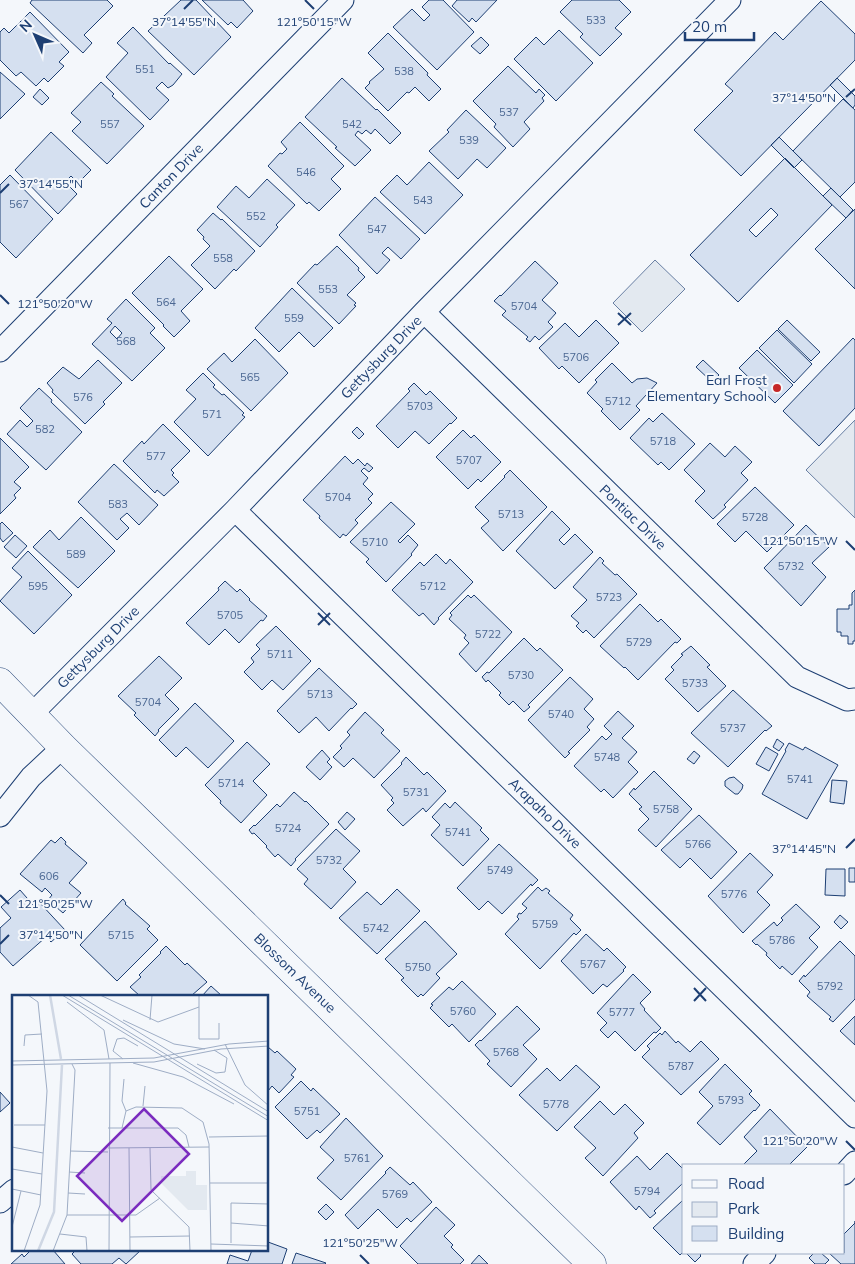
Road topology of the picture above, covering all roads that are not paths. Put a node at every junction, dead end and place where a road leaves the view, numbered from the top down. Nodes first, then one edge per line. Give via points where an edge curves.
1 (343, 0) edge
2 (730, 0) edge
3 (424, 312) junction
4 (0, 351) edge
5 (234, 510) junction
6 (0, 682) edge
7 (855, 699) edge
8 (32, 714) junction
9 (63, 746) junction
10 (0, 816) edge
11 (855, 1117) edge
12 (855, 1162) edge
13 (845, 1173) edge
14 (12, 1192) edge
15 (0, 1202) edge
16 (765, 1254) edge
17 (592, 1264) edge
18 (754, 1264) edge

1 - 4 street, Canton Drive
2 - 3 street, Gettysburg Drive
3 - 5 street, Gettysburg Drive
3 - 7 street, Pontiac Drive via 797,677 847,700
5 - 8 street, Gettysburg Drive
5 - 11 street, Arapaho Drive
6 - 8 street, Blossom Avenue
8 - 9 street, Blossom Avenue
9 - 10 street via 31,777
9 - 17 street, Blossom Avenue
12 - 13 street
14 - 15 street
16 - 18 street

